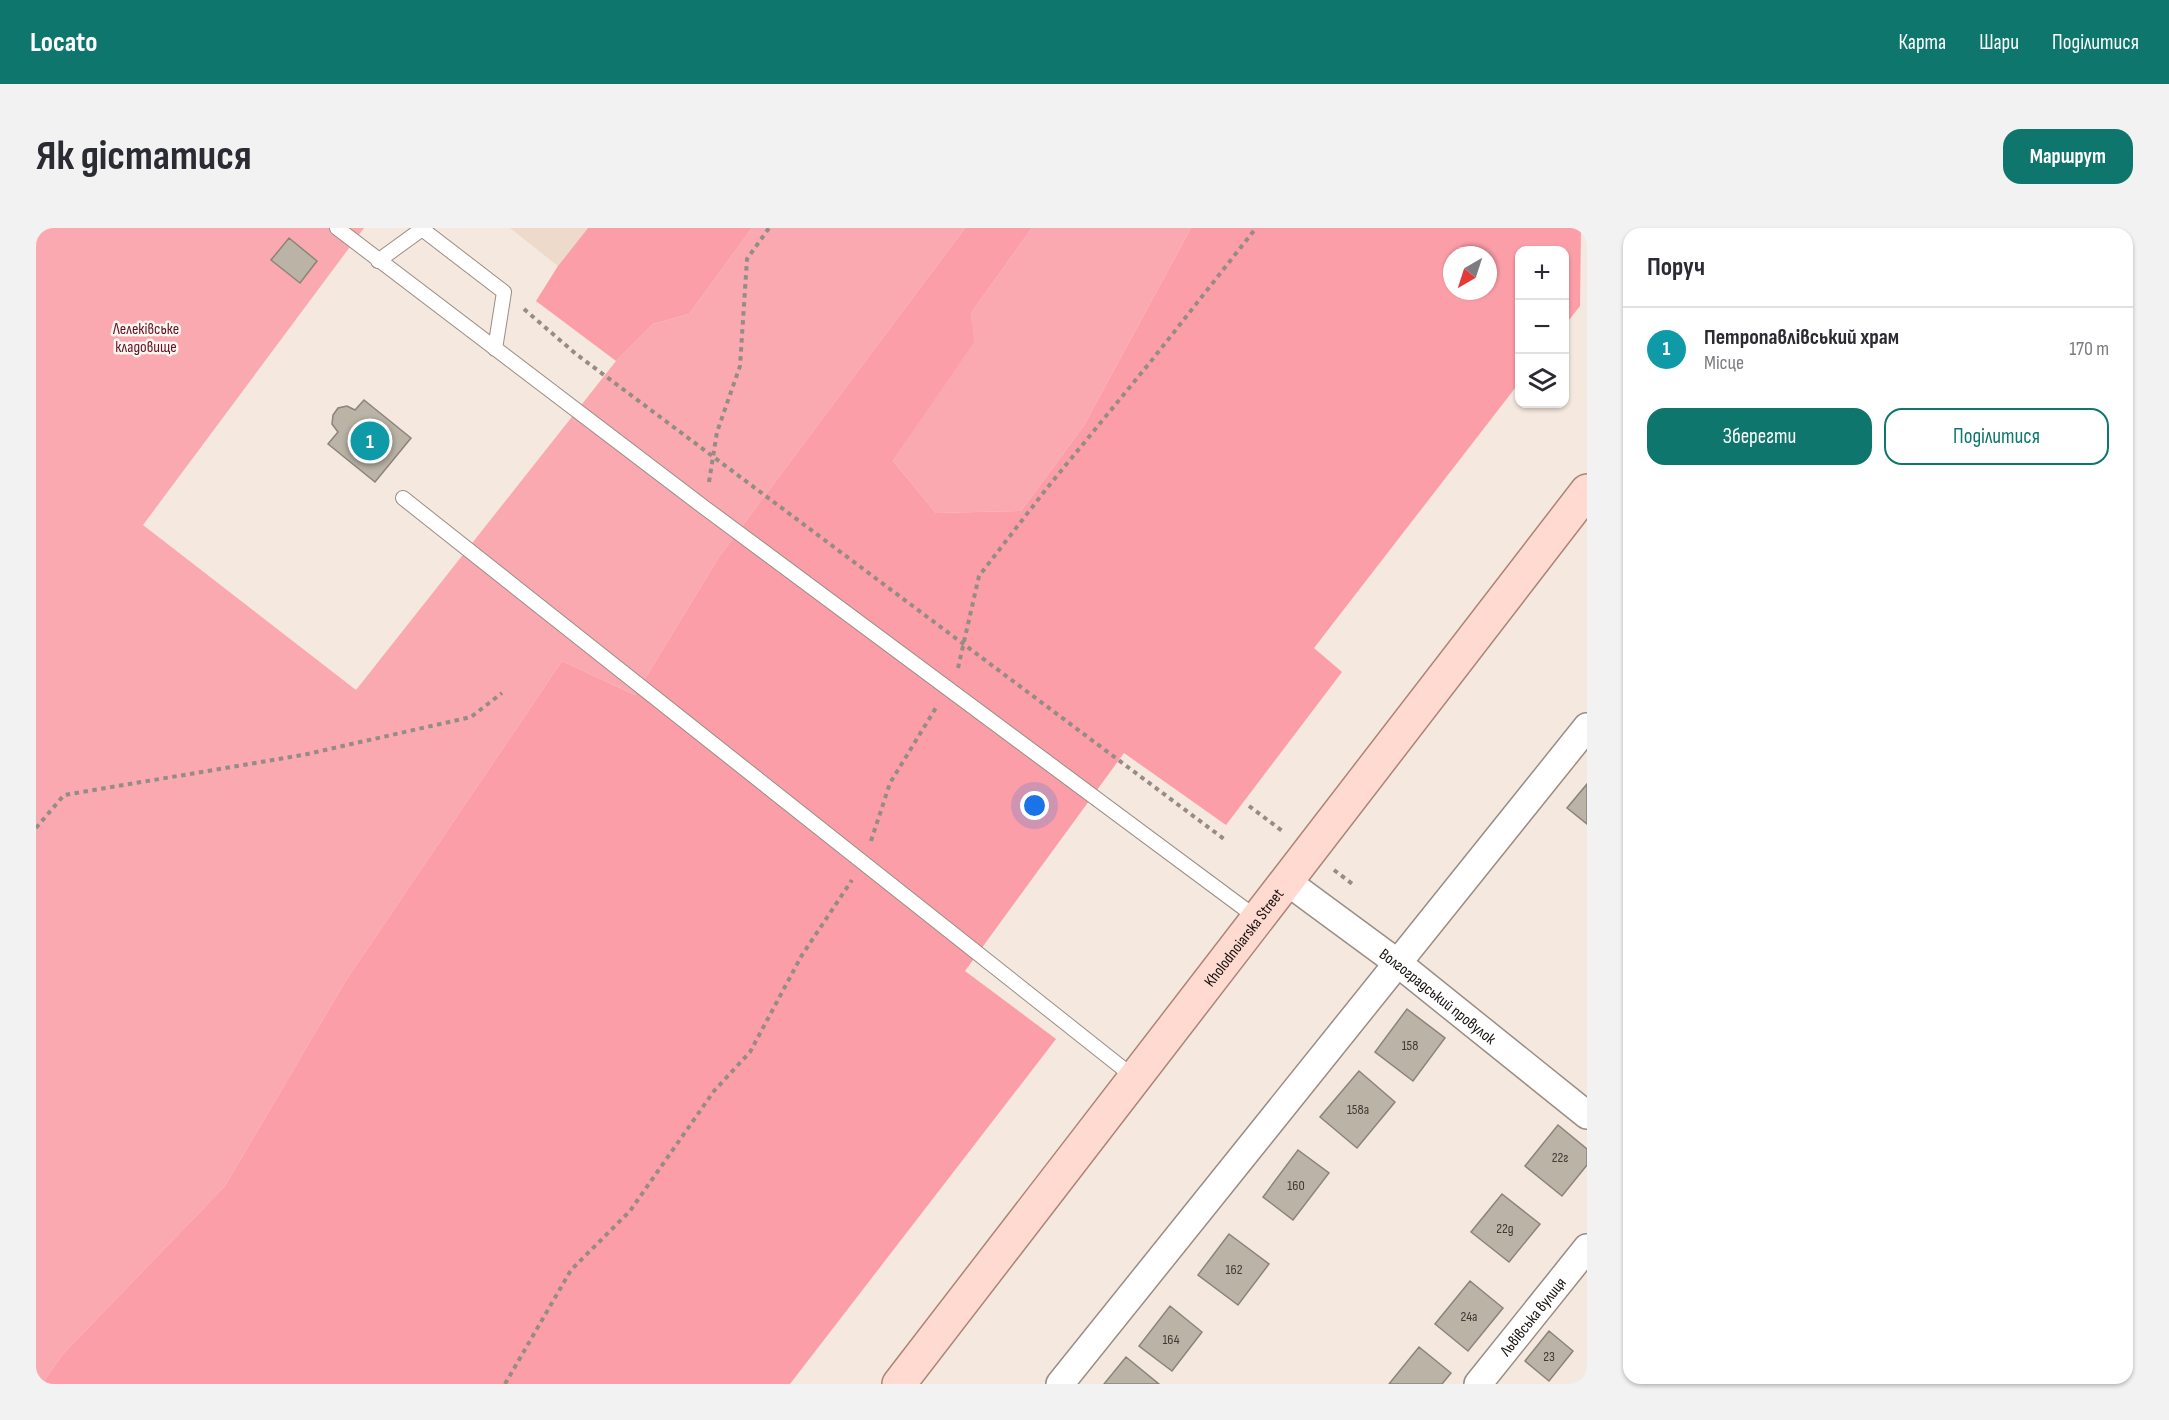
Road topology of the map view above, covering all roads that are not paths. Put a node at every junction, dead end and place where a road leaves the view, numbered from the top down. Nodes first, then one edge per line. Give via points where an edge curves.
1 (337, 228) edge
2 (378, 261) junction
3 (495, 349) junction
4 (1587, 491) edge
5 (403, 498) dead end
6 (1587, 727) edge
7 (1285, 880) junction
8 (1257, 918) junction
9 (1398, 964) junction
10 (1135, 1078) junction
11 (1587, 1115) edge
12 (1587, 1248) edge
13 (899, 1384) edge
14 (1060, 1384) edge
15 (1478, 1384) edge

1 - 2 lane
2 - 3 lane
2 - 3 lane via 422,229 504,292
3 - 8 lane
4 - 7 main road, Kholodnoiarska Street
5 - 10 lane
6 - 9 street
7 - 8 main road, Kholodnoiarska Street
7 - 9 street, Волгоградський провулок
8 - 10 main road, Kholodnoiarska Street
9 - 11 street, Волгоградський провулок
9 - 14 street
10 - 13 main road, Kholodnoiarska Street
12 - 15 street, Львівська вулиця

